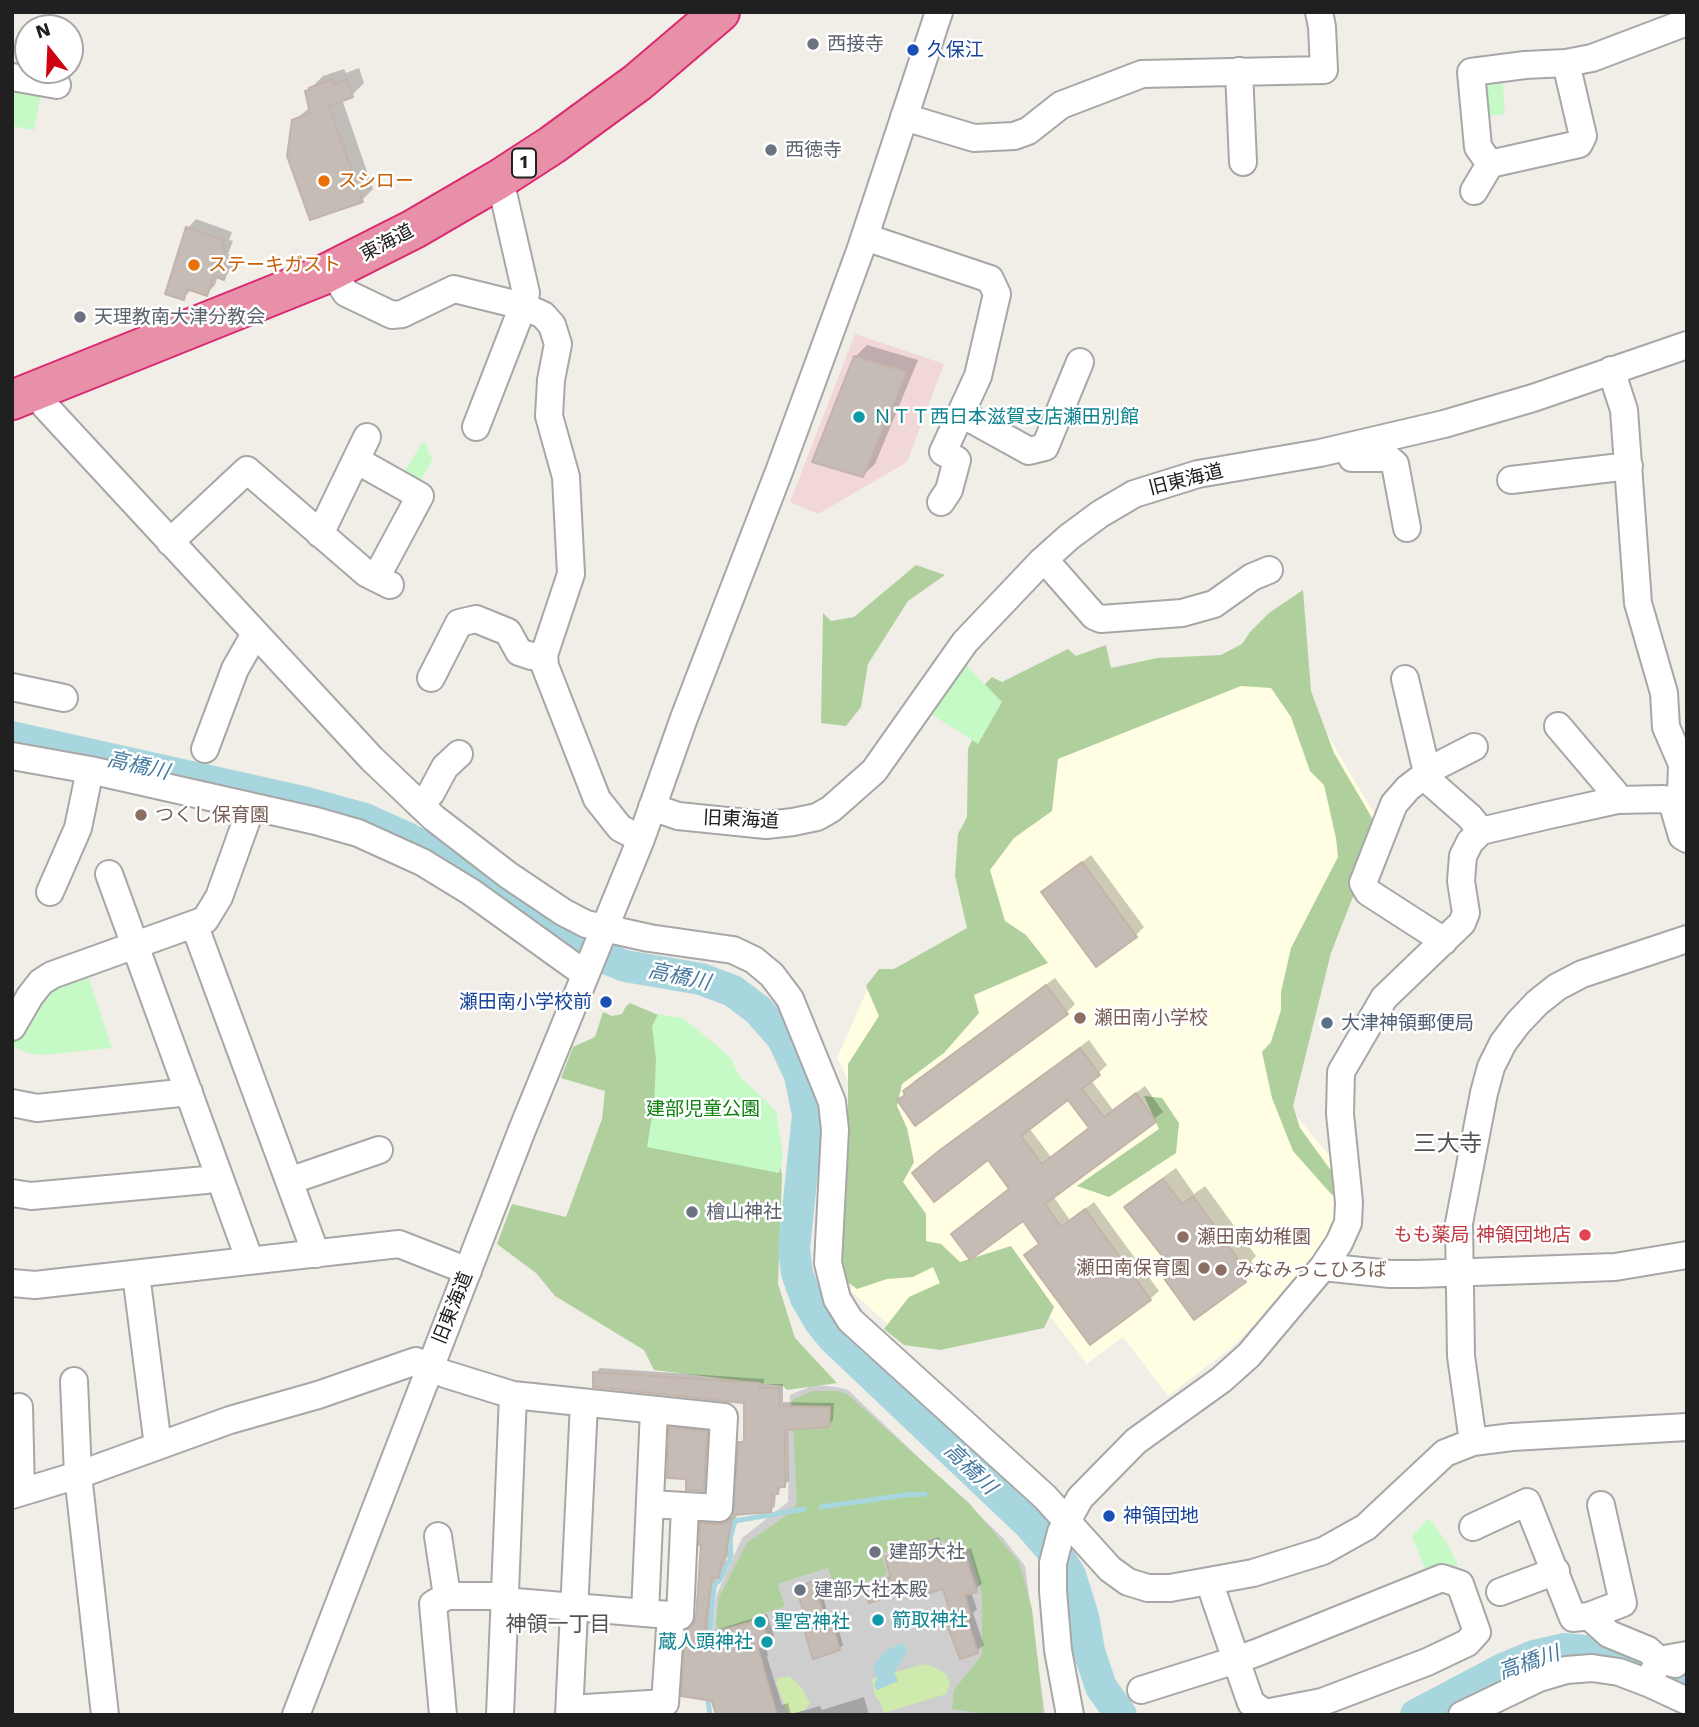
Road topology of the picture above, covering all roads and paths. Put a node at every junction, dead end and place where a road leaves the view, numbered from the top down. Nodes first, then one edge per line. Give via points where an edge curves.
1 (720, 12) edge
2 (939, 12) edge
3 (1319, 12) edge
4 (1687, 22) edge
5 (1566, 63) junction
6 (1240, 71) junction
7 (12, 77) edge
8 (57, 85) dead end
9 (904, 117) junction
10 (1243, 162) dead end
11 (1490, 164) junction
12 (1474, 191) dead end
13 (505, 197) dead end
14 (865, 237) junction
15 (332, 271) junction
16 (523, 306) junction
17 (1687, 345) edge
18 (1080, 362) dead end
19 (1611, 370) junction
20 (24, 395) edge
21 (962, 414) junction
22 (476, 428) dead end
23 (1346, 447) junction
24 (1629, 466) junction
25 (1511, 480) dead end
26 (941, 502) dead end
27 (1407, 528) dead end
28 (320, 534) junction
29 (170, 542) junction
30 (1041, 562) junction
31 (1269, 570) dead end
32 (255, 634) junction
33 (544, 655) junction
34 (430, 678) dead end
35 (1405, 679) dead end
36 (12, 687) edge
37 (65, 698) dead end
38 (1558, 726) dead end
39 (1474, 747) dead end
40 (205, 749) dead end
41 (459, 754) dead end
42 (12, 755) edge
43 (1684, 763) edge
44 (90, 770) junction
45 (1426, 775) junction
46 (1617, 800) junction
47 (420, 805) junction
48 (1673, 806) junction
49 (652, 807) junction
50 (251, 808) junction
51 (1481, 831) junction
52 (641, 839) junction
53 (1687, 839) edge
54 (109, 874) dead end
55 (50, 892) dead end
56 (194, 924) junction
57 (603, 932) junction
58 (1687, 940) edge
59 (1444, 941) junction
60 (135, 945) junction
61 (587, 970) junction
62 (12, 1027) edge
63 (189, 1092) junction
64 (12, 1103) edge
65 (379, 1150) dead end
66 (219, 1176) junction
67 (289, 1181) junction
68 (12, 1193) edge
69 (316, 1254) junction
70 (1687, 1255) edge
71 (250, 1261) junction
72 (1323, 1268) junction
73 (468, 1271) junction
74 (1459, 1272) junction
75 (136, 1274) junction
76 (12, 1283) edge
77 (430, 1367) junction
78 (74, 1381) dead end
79 (513, 1395) junction
80 (584, 1403) junction
81 (19, 1406) dead end
82 (654, 1410) junction
83 (1687, 1427) edge
84 (1473, 1442) junction
85 (158, 1446) junction
86 (78, 1475) junction
87 (17, 1493) edge
88 (650, 1503) junction
89 (1601, 1505) dead end
90 (685, 1507) junction
91 (1064, 1526) junction
92 (1473, 1527) dead end
93 (438, 1536) dead end
94 (1556, 1571) junction
95 (1209, 1581) junction
96 (1500, 1591) dead end
97 (447, 1597) junction
98 (504, 1598) junction
99 (575, 1607) junction
100 (658, 1614) junction
101 (1588, 1616) junction
102 (1687, 1655) edge
103 (1236, 1660) junction
104 (1687, 1667) edge
105 (1654, 1671) junction
106 (1141, 1690) dead end
107 (1687, 1701) edge
108 (569, 1712) edge
109 (105, 1715) edge
110 (296, 1715) edge
111 (443, 1715) edge
112 (500, 1715) edge
113 (1070, 1715) edge
114 (1462, 1715) edge

1 - 15 highway, 東海道 / 1 via 638,82 541,152 457,205
2 - 9 street
3 - 6 street via 1324,70
4 - 5 street via 1592,58
5 - 11 street via 1583,136 1580,144
5 - 11 street via 1471,72 1478,147
6 - 9 street via 1142,74 1061,105 1028,131 1014,136 974,138
6 - 10 street
7 - 8 street
9 - 14 street
11 - 12 street
13 - 16 street via 526,293
14 - 21 street via 990,279 997,294 978,376
14 - 49 street
15 - 16 street via 346,293 392,316 454,289
15 - 20 highway, 東海道 / 1
16 - 22 street
16 - 33 street via 544,315 558,344 549,416 567,491 571,574
17 - 19 street, 旧東海道
18 - 21 street via 1045,447 1029,451
19 - 23 street, 旧東海道 via 1444,424
19 - 24 street via 1625,410
20 - 29 street via 42,402
21 - 26 street via 943,453 957,460
23 - 27 street via 1352,458 1388,458 1395,464
23 - 30 street, 旧東海道 via 1198,474 1134,494 1090,521
24 - 25 street
24 - 43 street via 1638,603 1664,693 1666,727
28 - 28 street via 362,449 420,496 383,582
28 - 29 street via 247,470
29 - 32 street
30 - 31 street via 1101,619 1182,613 1214,604
30 - 49 street, 旧東海道 via 965,642 874,771 831,809 805,820 766,825 678,816
32 - 40 street via 234,668
32 - 47 street
33 - 34 street via 519,652 508,632 476,619 459,623
33 - 52 street via 597,799 620,828
35 - 45 street
36 - 37 street
38 - 46 street
39 - 45 street
41 - 47 street
42 - 44 street
43 - 48 street via 1681,794
44 - 50 street
44 - 55 street via 78,828
45 - 51 street
45 - 59 street via 1394,804 1363,883 1368,892
46 - 48 street via 1664,799
46 - 51 street
47 - 57 street via 508,876
48 - 53 street
49 - 52 street, 旧東海道
50 - 56 street via 219,897 205,920
50 - 61 street via 316,821 390,846 471,892
51 - 59 street via 1463,856 1466,913
52 - 57 street, 旧東海道
54 - 60 street
56 - 60 street
56 - 67 street
57 - 61 street, 旧東海道
57 - 91 street via 733,950 754,960 782,986 828,1089 834,1114 828,1263 837,1299 850,1320 1045,1497
58 - 74 street via 1582,974 1557,987 1503,1043 1484,1093 1462,1202
59 - 72 street via 1384,998 1341,1072 1339,1114 1348,1223
60 - 62 street via 41,982
60 - 63 street
61 - 73 street, 旧東海道
63 - 64 street via 37,1108
63 - 66 street
65 - 67 street
66 - 68 street via 31,1196
66 - 71 street
67 - 69 street
69 - 71 street
69 - 73 street via 399,1244
70 - 74 street via 1615,1267
71 - 75 street
72 - 74 street via 1390,1274
72 - 91 street via 1249,1355 1136,1441 1088,1489
73 - 77 street, 旧東海道
74 - 84 street via 1461,1356
75 - 76 street via 35,1285
75 - 85 street
77 - 79 street
77 - 85 street via 416,1361
77 - 110 street, 旧東海道
78 - 86 street
79 - 80 street
79 - 98 street
80 - 82 street
80 - 99 street
81 - 87 street
82 - 88 street
82 - 90 street via 724,1418 719,1508
83 - 84 street
84 - 95 street via 1446,1453 1346,1540 1286,1564
85 - 86 street
86 - 87 street
86 - 109 street
88 - 90 street
88 - 100 street
89 - 101 street via 1623,1603
90 - 100 street via 680,1616
91 - 95 street via 1128,1582 1170,1588
91 - 113 street via 1056,1545 1053,1580 1058,1650
92 - 94 street via 1527,1502
93 - 97 street
94 - 96 street
94 - 101 street via 1573,1618
95 - 103 street
97 - 98 street
97 - 111 street via 433,1604
98 - 99 street
98 - 112 street
99 - 100 street
99 - 108 street
100 - 108 street via 665,1703
101 - 105 street via 1609,1634 1648,1650
102 - 105 street
103 - 103 street via 1442,1578 1460,1584 1476,1632 1467,1643 1322,1702 1265,1713 1251,1703
103 - 106 street
104 - 105 street
105 - 107 street
105 - 114 street via 1566,1670

